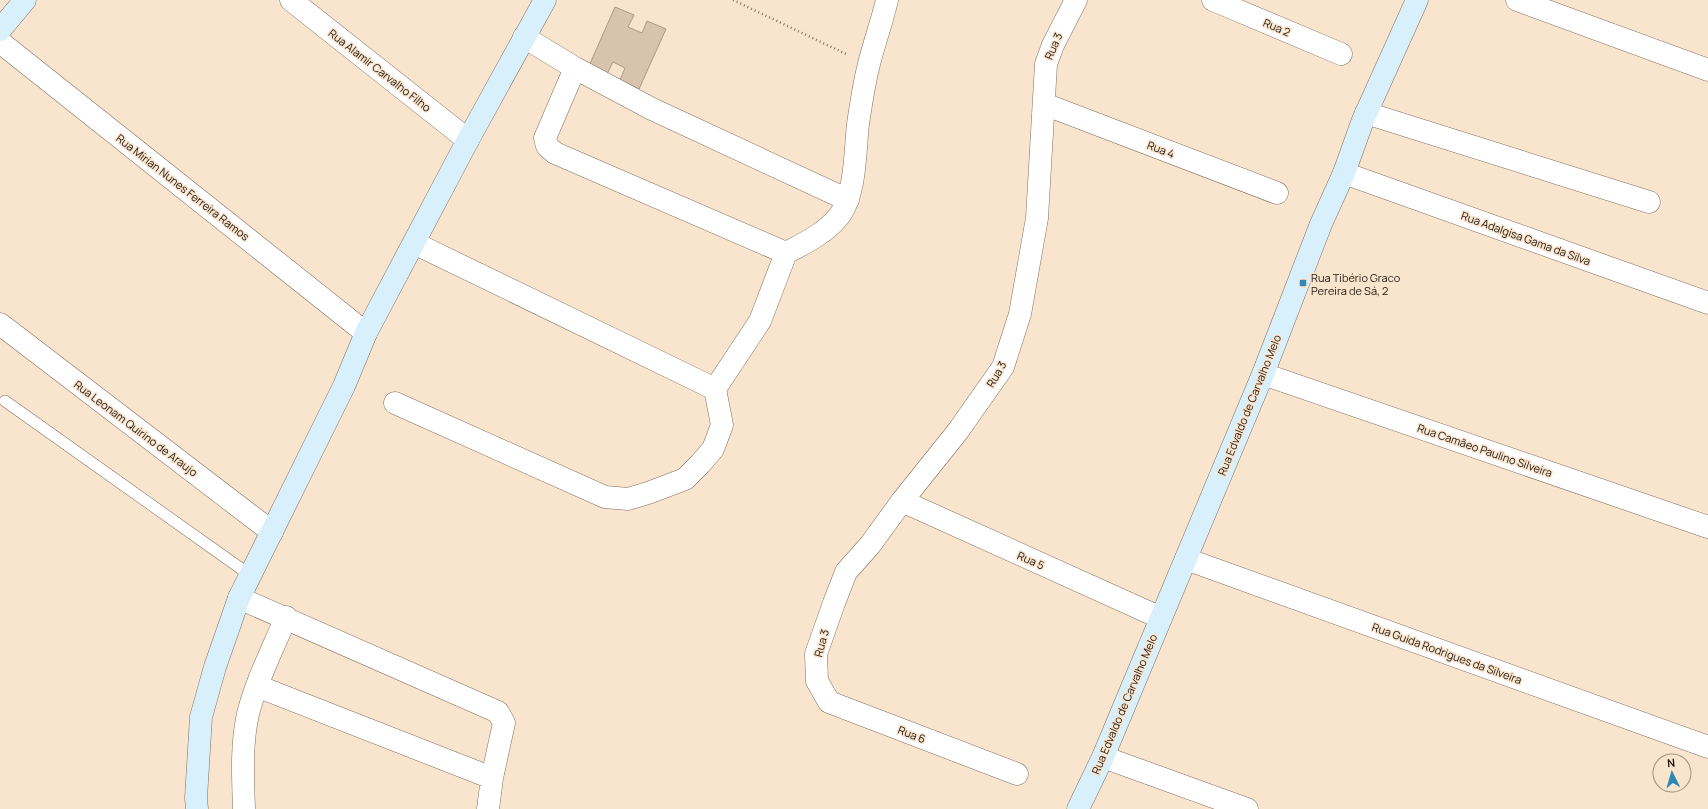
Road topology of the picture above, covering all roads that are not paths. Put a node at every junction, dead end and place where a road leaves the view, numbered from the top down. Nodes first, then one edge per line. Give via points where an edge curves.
1 (24, 0) edge
2 (291, 0) edge
3 (545, 0) edge
4 (887, 0) edge
5 (1076, 0) edge
6 (1213, 0) edge
7 (1417, 0) edge
8 (1517, 0) edge
9 (0, 30) edge
10 (524, 37) junction
11 (0, 42) edge
12 (1341, 54) dead end
13 (575, 68) junction
14 (1708, 70) edge
15 (1044, 104) junction
16 (1366, 113) junction
17 (468, 140) junction
18 (1344, 173) junction
19 (1277, 193) dead end
20 (848, 200) junction
21 (1649, 202) dead end
22 (414, 243) junction
23 (786, 253) junction
24 (1708, 303) edge
25 (0, 324) edge
26 (366, 333) junction
27 (1263, 374) junction
28 (715, 390) junction
29 (5, 401) dead end
30 (395, 403) dead end
31 (902, 501) junction
32 (1708, 527) edge
33 (272, 532) junction
34 (1186, 559) junction
35 (250, 575) junction
36 (239, 598) junction
37 (286, 617) junction
38 (1161, 618) junction
39 (817, 681) joint
40 (257, 686) junction
41 (1708, 747) edge
42 (1103, 756) junction
43 (1017, 774) dead end
44 (492, 778) junction
45 (197, 809) edge
46 (244, 809) edge
47 (488, 809) edge
48 (1078, 809) edge
49 (1247, 809) edge

1 - 9 street
2 - 17 street, Rua Alamir Carvalho Filho
3 - 10 street
4 - 20 street via 869,64
5 - 15 street, Rua 3 via 1053,44 1046,64
6 - 12 street, Rua 2
7 - 16 street, Rua Edvaldo de Carvalho Melo
8 - 14 street
10 - 13 street
10 - 17 street
11 - 26 street, Rua Mirian Nunes Ferreira Ramos
13 - 20 street via 652,109
13 - 23 street via 545,138 547,146 555,153
15 - 19 street, Rua 4
15 - 31 street, Rua 3 via 1035,233 1020,314 1003,367 958,431
16 - 18 street, Rua Edvaldo de Carvalho Melo
16 - 21 street
17 - 22 street
18 - 24 street, Rua Adalgisa Gama da Silva
18 - 27 street, Rua Edvaldo de Carvalho Melo via 1321,224
20 - 23 street via 839,215 821,233
22 - 26 street
22 - 28 street
23 - 28 street via 760,321
25 - 33 street, Rua Leonam Quirino de Araujo
26 - 33 street via 344,386
27 - 32 street, Rua Camãeo Paulino Silveira
27 - 34 street, Rua Edvaldo de Carvalho Melo
28 - 30 street via 722,426 713,449 685,479 628,499 605,498
29 - 35 lane
31 - 38 street, Rua 5
31 - 39 street, Rua 3 via 870,545 846,572 816,654
33 - 35 street
34 - 38 street, Rua Edvaldo de Carvalho Melo
34 - 41 street, Rua Guida Rodrigues da Silveira
35 - 36 street
36 - 37 street
36 - 45 street via 201,717
37 - 40 street
37 - 44 street via 498,712 504,723
38 - 42 street, Rua Edvaldo de Carvalho Melo
39 - 43 street, Rua 6 via 829,702
40 - 44 street
40 - 46 street via 248,715 243,748
42 - 48 street, Rua Edvaldo de Carvalho Melo
42 - 49 street
44 - 47 street

